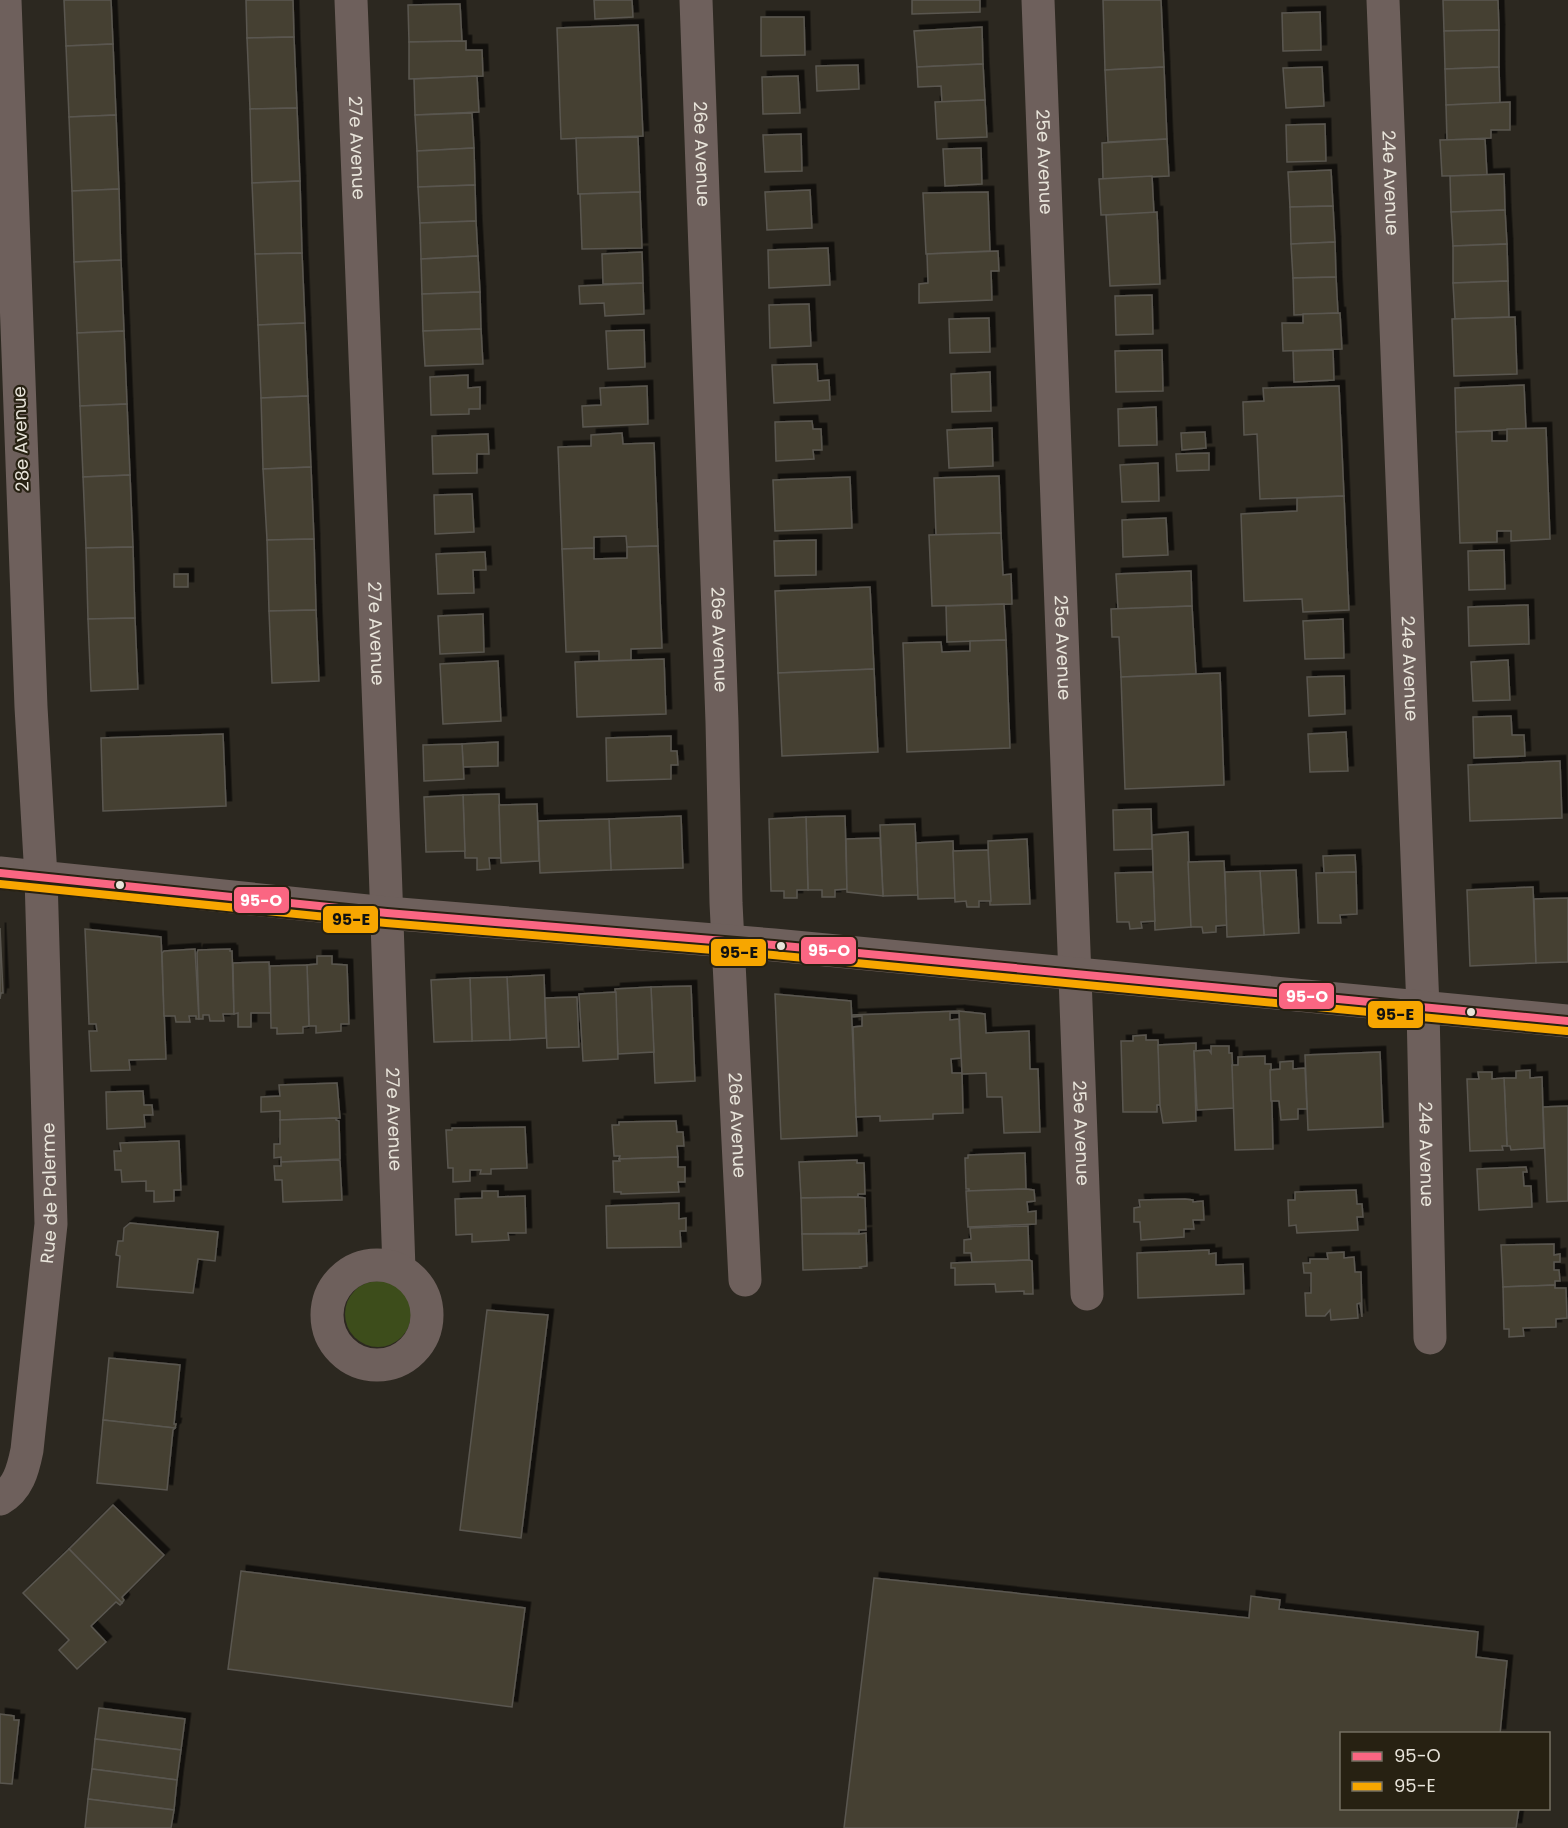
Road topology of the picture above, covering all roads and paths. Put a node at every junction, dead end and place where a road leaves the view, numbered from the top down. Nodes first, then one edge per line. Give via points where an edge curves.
1 (5, 0) edge
2 (351, 0) edge
3 (696, 0) edge
4 (1038, 0) edge
5 (1383, 0) edge
6 (0, 873) edge
7 (41, 877) junction
8 (387, 913) junction
9 (729, 942) junction
10 (1074, 975) junction
11 (1422, 1008) junction
12 (1568, 1022) edge
13 (399, 1269) dead end
14 (745, 1280) dead end
15 (1087, 1294) dead end
16 (1430, 1338) dead end
17 (0, 1499) edge

1 - 7 street, 28e Avenue via 31,707
2 - 8 street, 27e Avenue
3 - 9 street, 26e Avenue
4 - 10 street, 25e Avenue
5 - 11 street, 24e Avenue
6 - 7 street
7 - 8 street
7 - 17 street, Rue de Palerme via 51,1224 27,1450 14,1487
8 - 9 street
8 - 13 street, 27e Avenue
9 - 10 street
9 - 14 street, 26e Avenue
10 - 11 street
10 - 15 street, 25e Avenue
11 - 12 street
11 - 16 street, 24e Avenue

